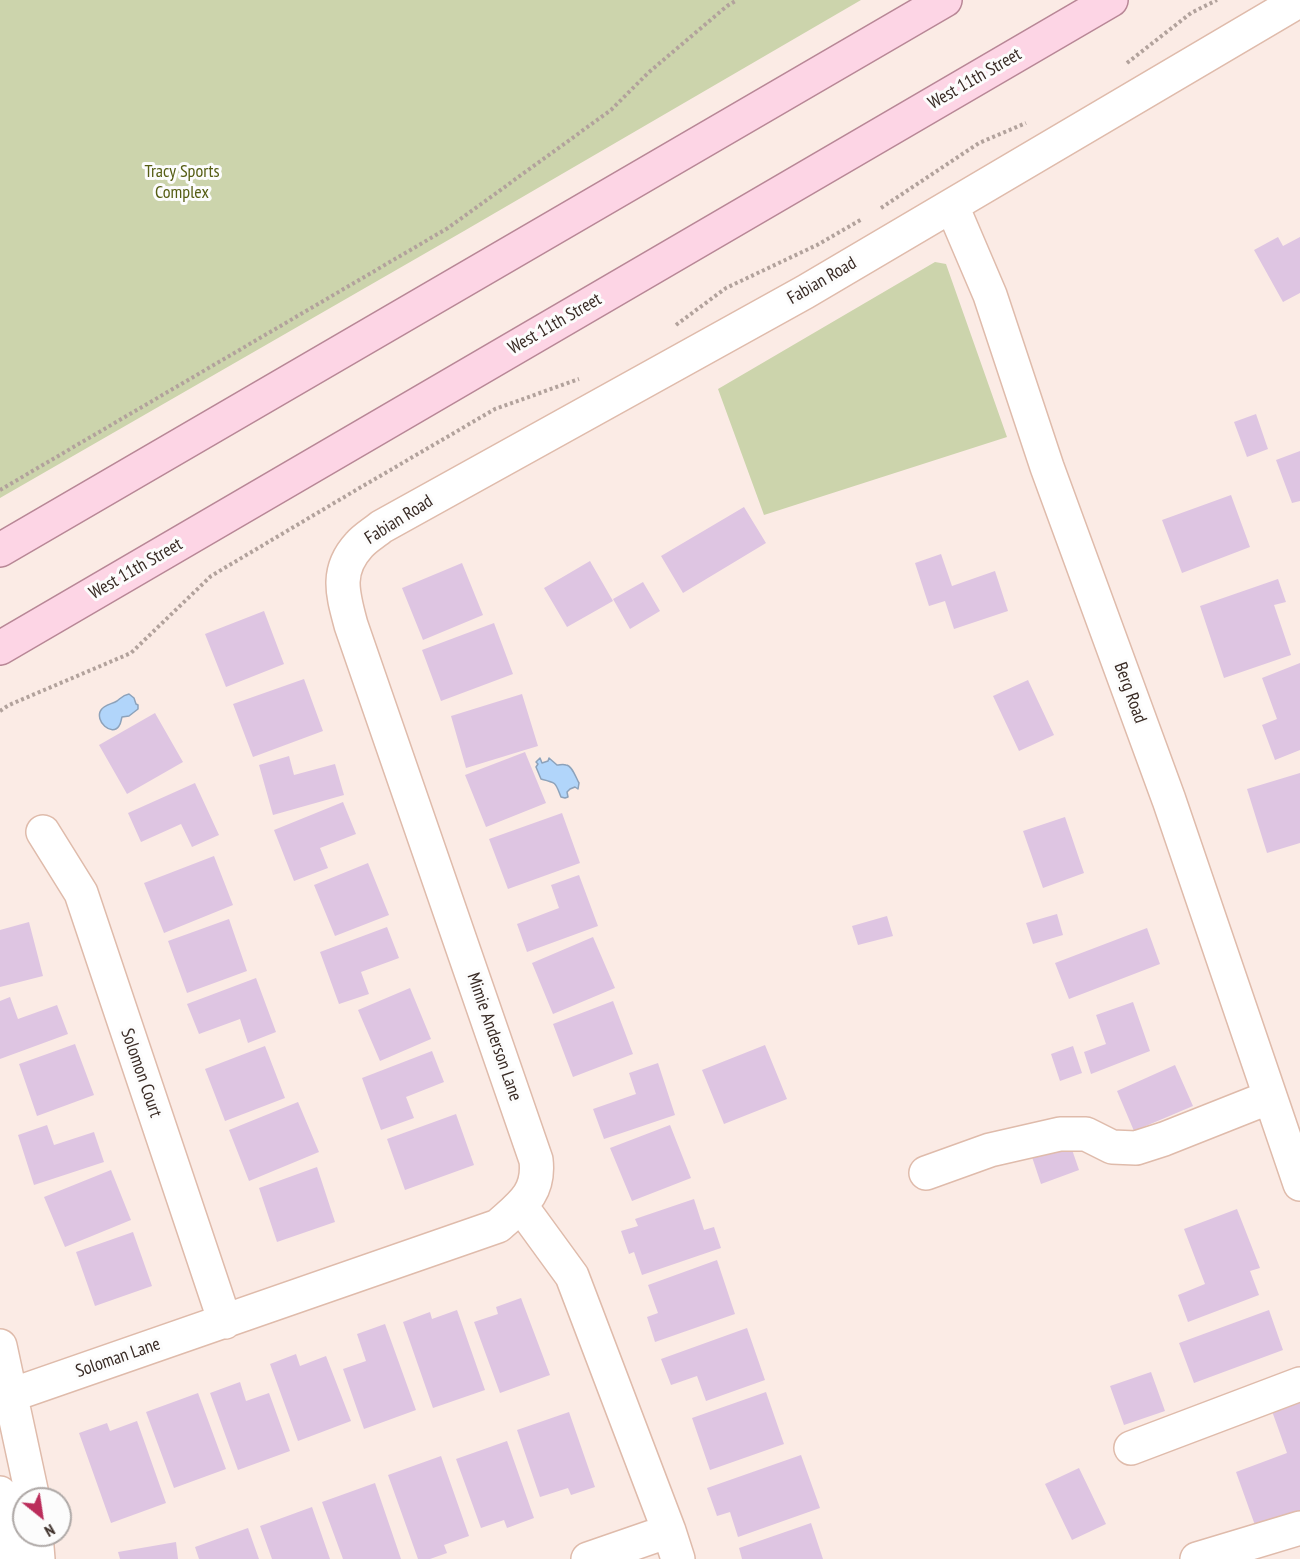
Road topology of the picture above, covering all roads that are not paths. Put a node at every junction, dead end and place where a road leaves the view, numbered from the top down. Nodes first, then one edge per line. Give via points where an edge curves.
1 (945, 0) edge
2 (1111, 0) edge
3 (1300, 0) edge
4 (1080, 12) edge
5 (952, 206) junction
6 (0, 550) edge
7 (347, 562) joint
8 (0, 648) edge
9 (43, 832) dead end
10 (1270, 1097) junction
11 (926, 1173) dead end
12 (1300, 1184) edge
13 (521, 1206) junction
14 (225, 1322) junction
15 (0, 1346) edge
16 (1300, 1384) edge
17 (6, 1397) edge
18 (1131, 1448) dead end
19 (30, 1487) edge
20 (0, 1493) edge
21 (1300, 1528) edge
22 (674, 1545) edge
23 (8, 1559) edge
24 (588, 1559) edge
25 (1197, 1559) edge

1 - 6 main road
2 - 4 main road, West 11th Street
3 - 5 street, Fabian Road
4 - 8 main road, West 11th Street
5 - 7 street, Fabian Road via 381,527 359,544
5 - 10 street, Berg Road via 990,295
7 - 13 street, Mimie Anderson Lane via 343,594 351,625 536,1160 534,1185
9 - 14 street, Solomon Court via 81,893
10 - 11 street via 1136,1148 1112,1148 1086,1134 1060,1134 990,1150
10 - 12 street, Berg Road
13 - 14 street, Mimie Anderson Lane via 498,1227
13 - 22 street via 572,1276
14 - 17 street, Soloman Lane
15 - 17 street
16 - 18 street
17 - 19 street
20 - 23 street
21 - 25 street
22 - 24 street

